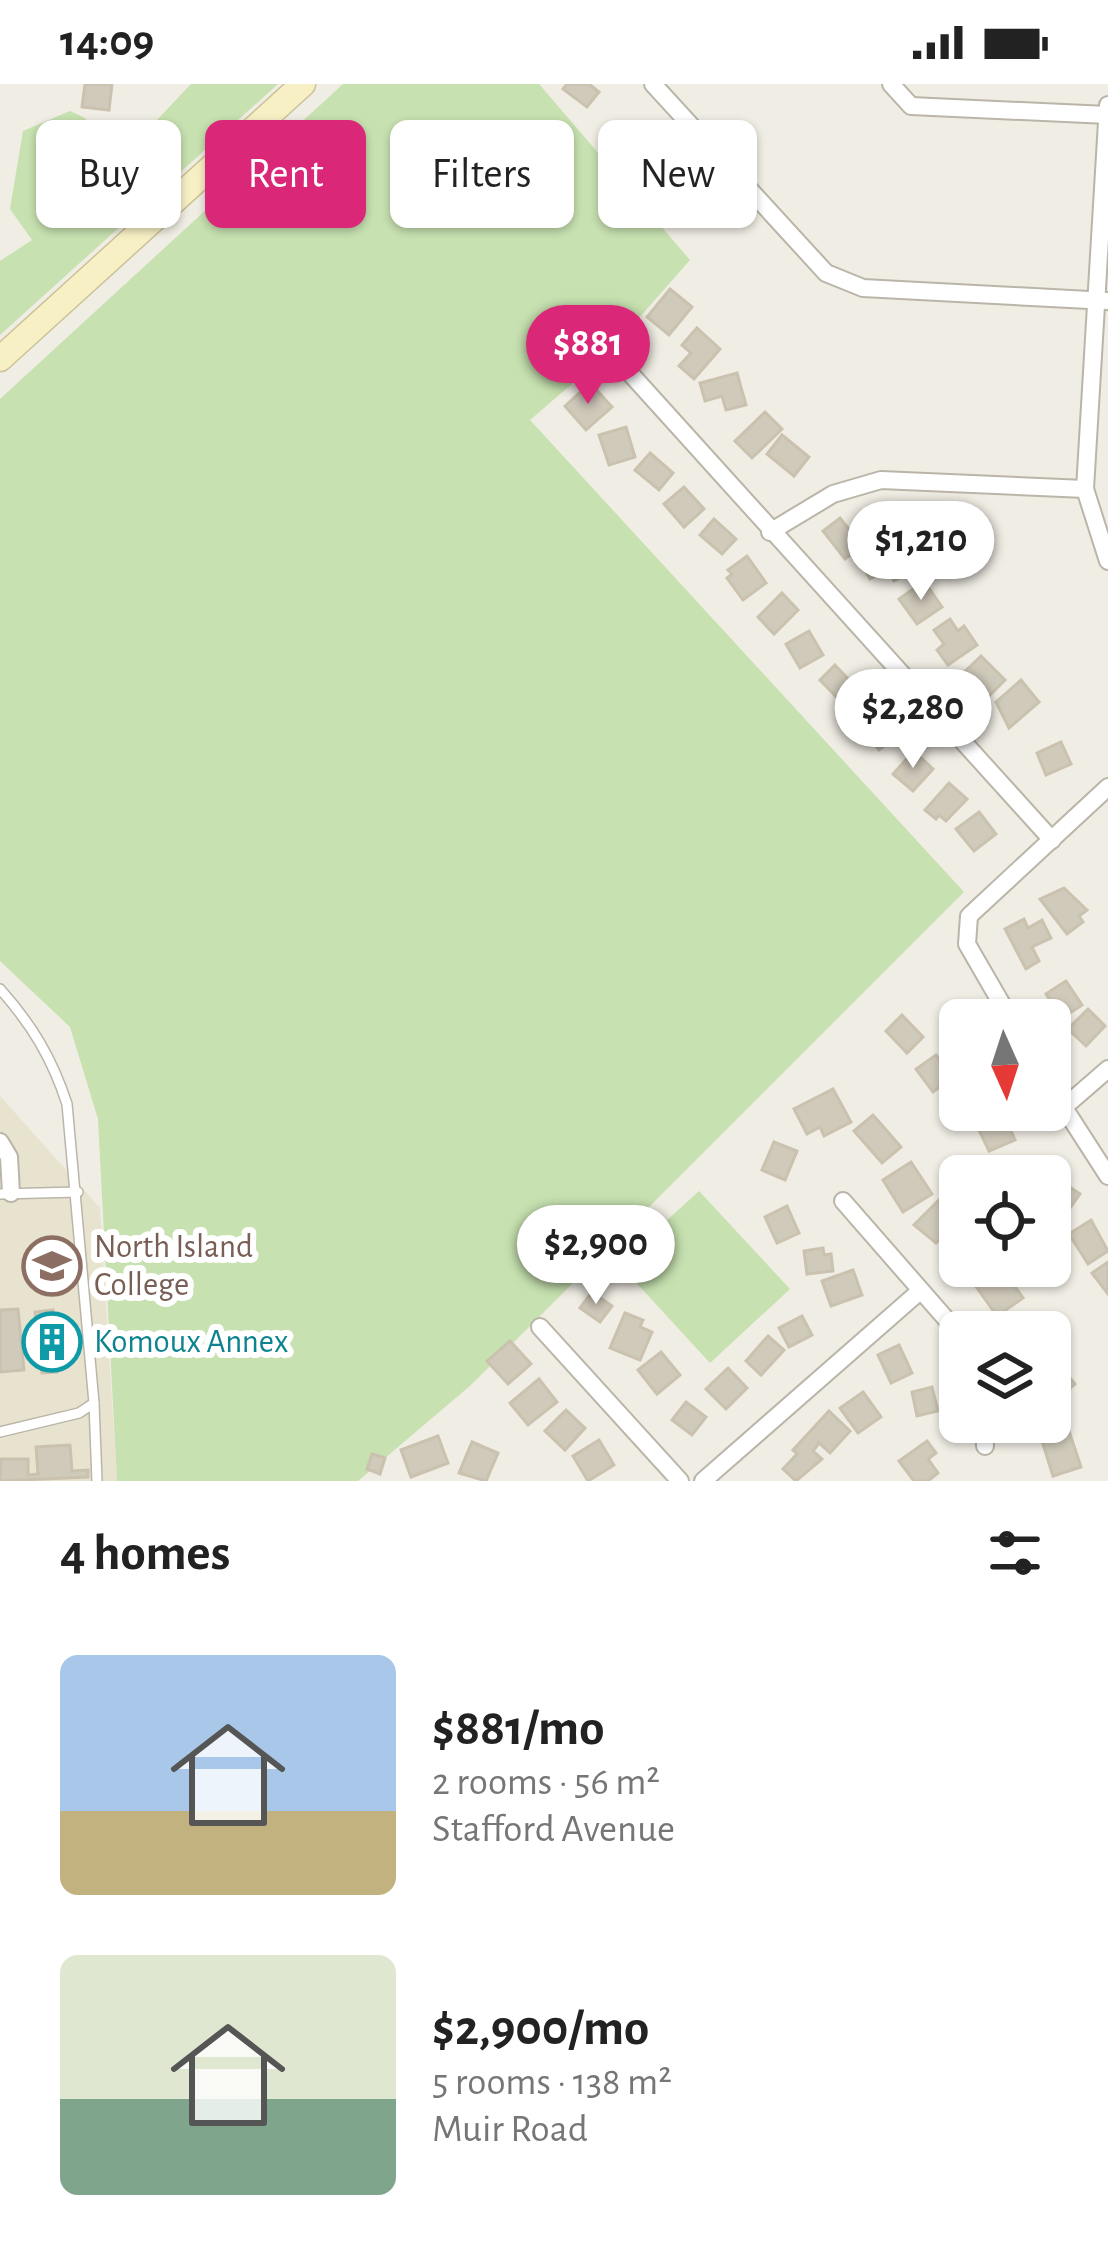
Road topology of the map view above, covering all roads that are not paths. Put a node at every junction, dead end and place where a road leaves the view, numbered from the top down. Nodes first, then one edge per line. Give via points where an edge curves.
1 (303, 84) edge
2 (653, 84) edge
3 (891, 84) edge
4 (1108, 105) edge
5 (1108, 115) edge
6 (1102, 300) edge
7 (610, 351) dead end
8 (0, 359) edge
9 (1085, 489) junction
10 (770, 532) junction
11 (1108, 561) edge
12 (1108, 787) edge
13 (1052, 839) junction
14 (0, 989) edge
15 (999, 999) edge
16 (1108, 1069) edge
17 (1071, 1101) edge
18 (1071, 1120) edge
19 (0, 1142) edge
20 (1108, 1176) edge
21 (78, 1192) junction
22 (5, 1193) edge
23 (844, 1201) dead end
24 (920, 1291) junction
25 (939, 1312) edge
26 (540, 1327) dead end
27 (94, 1402) junction
28 (0, 1432) edge
29 (985, 1443) edge
30 (985, 1446) dead end
31 (98, 1481) edge
32 (680, 1481) edge
33 (703, 1481) edge

1 - 8 main road
2 - 6 street via 826,273 863,288
3 - 5 street via 911,106
4 - 5 street
5 - 6 street
6 - 9 street
7 - 10 street
9 - 10 street via 881,480 833,494
9 - 11 street
10 - 13 street
12 - 13 street
13 - 15 street via 969,916 964,930
14 - 21 lane via 53,1061
16 - 17 street
18 - 20 street
19 - 22 street via 9,1157
21 - 22 lane
21 - 27 lane
23 - 24 street
24 - 25 street
24 - 33 street
26 - 32 street
27 - 28 lane
27 - 31 lane
29 - 30 street

